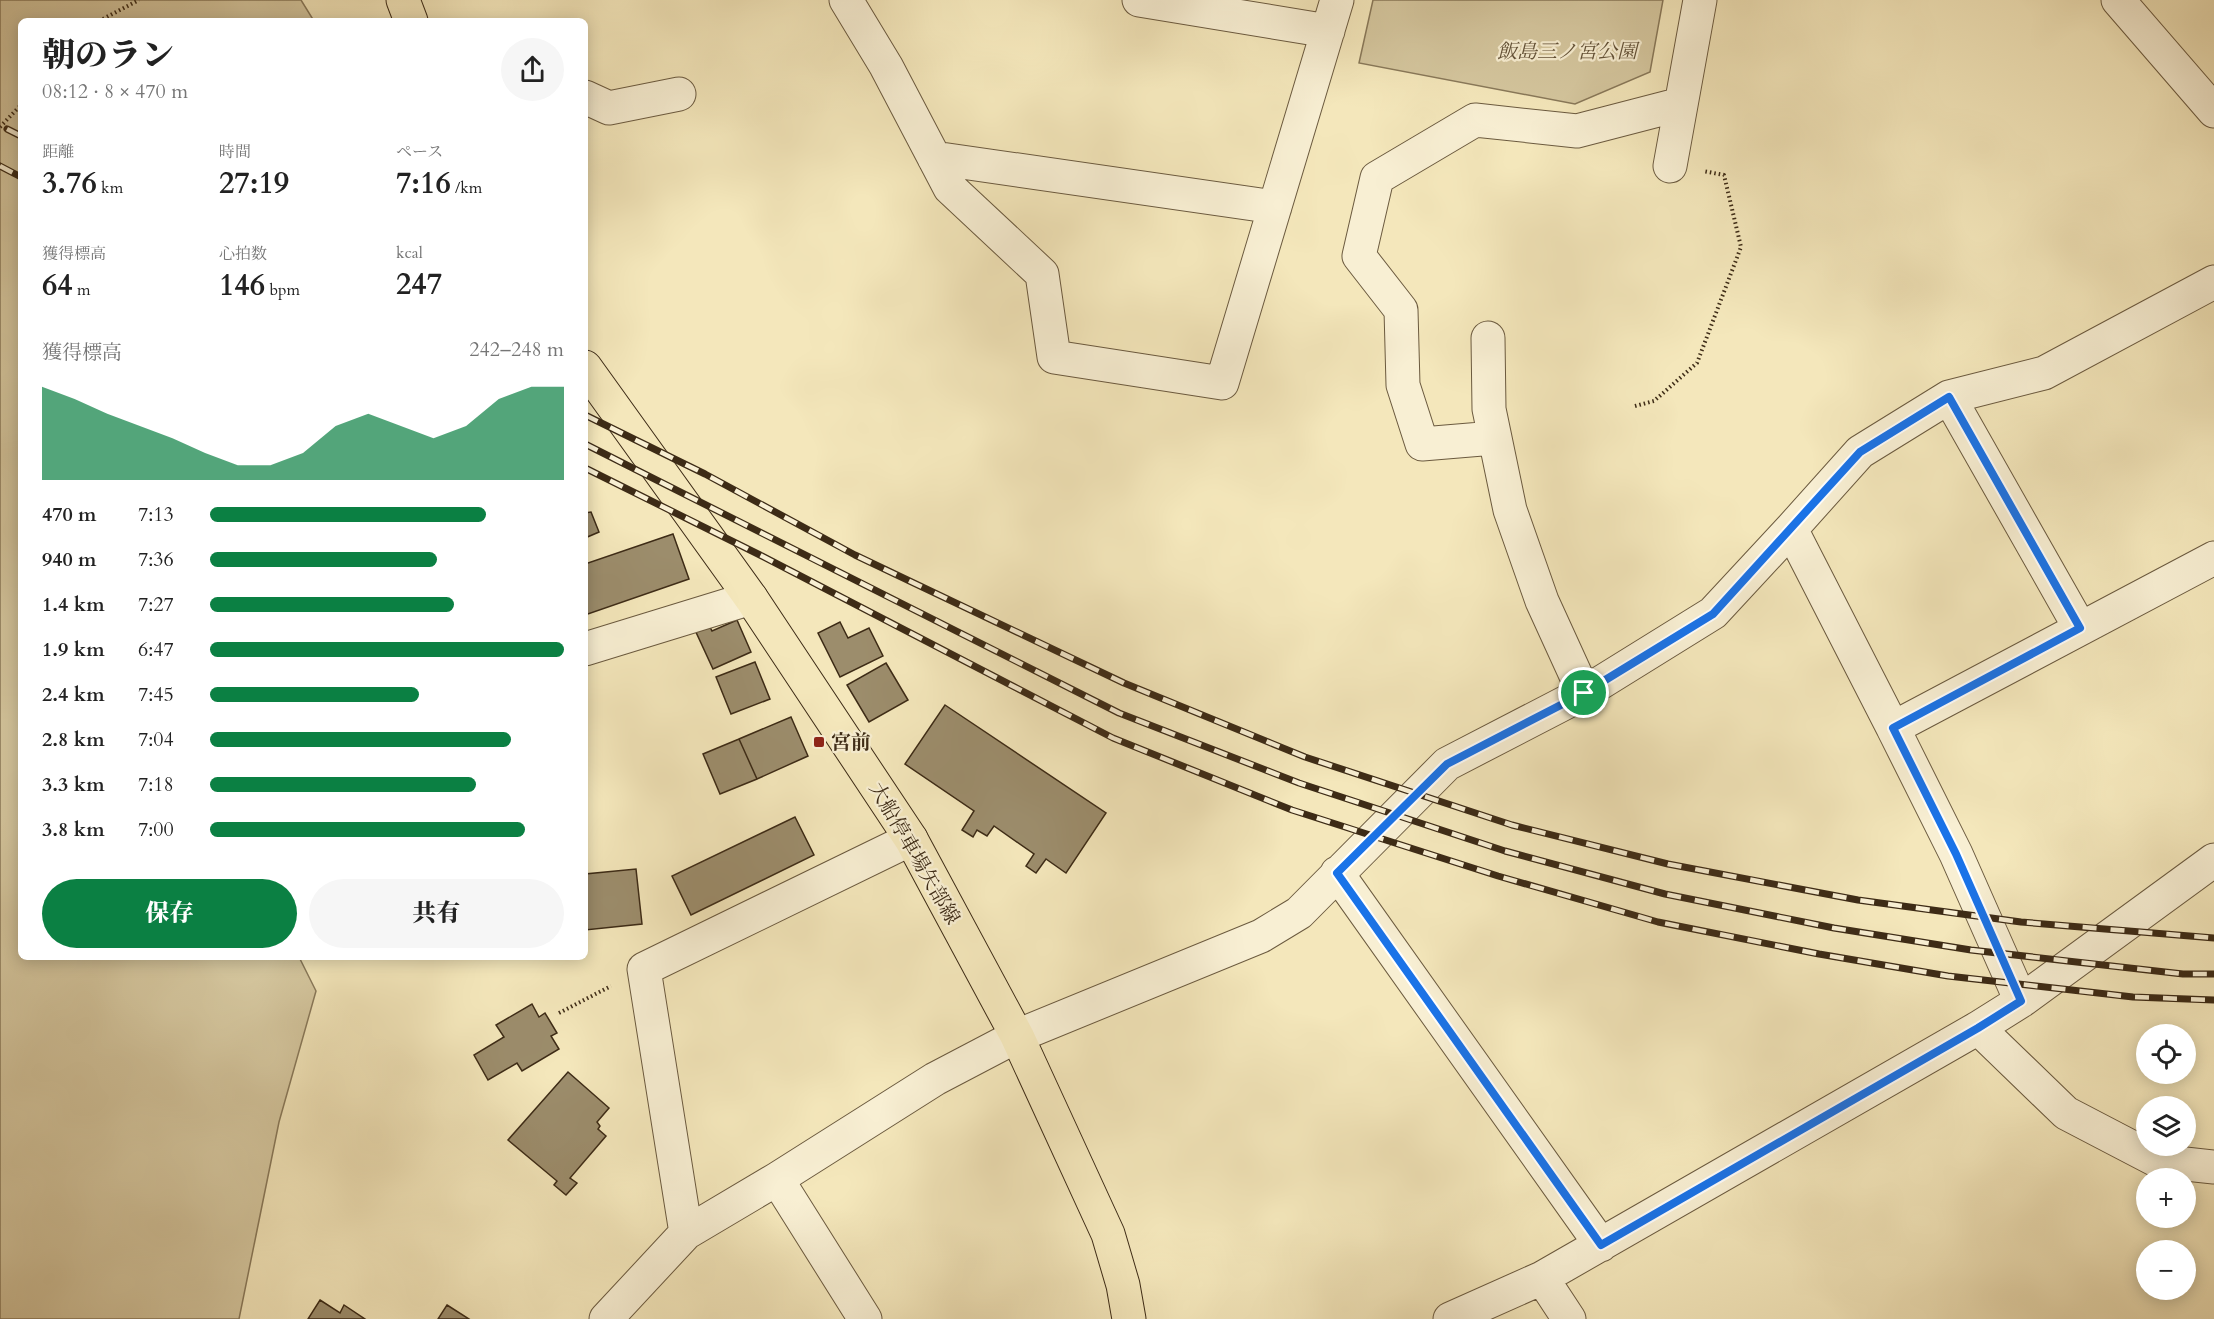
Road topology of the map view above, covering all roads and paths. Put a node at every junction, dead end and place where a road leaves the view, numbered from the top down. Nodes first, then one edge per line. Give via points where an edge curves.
1 (139, 0) edge
2 (403, 0) edge
3 (846, 0) edge
4 (1138, 0) edge
5 (1337, 0) edge
6 (1700, 0) edge
7 (2118, 0) edge
8 (105, 18) edge
9 (410, 18) edge
10 (1328, 31) junction
11 (679, 94) dead end
12 (588, 99) edge
13 (1681, 104) junction
14 (18, 108) edge
15 (2214, 111) edge
16 (0, 127) edge
17 (934, 158) junction
18 (1670, 166) dead end
19 (1724, 174) dead end
20 (1275, 207) junction
21 (2214, 282) edge
22 (1488, 338) dead end
23 (588, 371) edge
24 (1949, 397) junction
25 (1635, 406) dead end
26 (1494, 438) junction
27 (1791, 529) junction
28 (2214, 558) edge
29 (751, 598) junction
30 (2080, 628) junction
31 (588, 648) edge
32 (1584, 693) junction
33 (1893, 728) junction
34 (911, 839) junction
35 (2214, 860) edge
36 (1337, 873) junction
37 (644, 969) junction
38 (2021, 1001) junction
39 (559, 1013) dead end
40 (1978, 1028) junction
41 (1017, 1036) junction
42 (2214, 1167) edge
43 (777, 1179) junction
44 (686, 1233) junction
45 (1601, 1245) junction
46 (1542, 1278) junction
47 (606, 1319) edge
48 (865, 1319) edge
49 (1129, 1319) edge
50 (1450, 1319) edge
51 (1569, 1319) edge

1 - 8 path
2 - 9 main road
3 - 17 street
4 - 10 street
5 - 10 street
6 - 13 street
7 - 15 street
10 - 20 street
11 - 12 street via 609,108
13 - 18 street
13 - 26 street via 1577,131 1475,120 1377,178 1359,256 1401,310 1403,385 1422,444
14 - 16 path
17 - 20 street
17 - 20 street via 950,188 1042,274 1054,357 1222,383
19 - 25 path via 1741,247 1697,363 1654,401
21 - 24 street via 2044,373
22 - 26 street via 1489,409
23 - 29 main road, 大船停車場矢部線
24 - 27 street via 1860,452
24 - 30 street
26 - 32 street via 1510,510 1542,601
27 - 32 street via 1713,614
27 - 33 street
28 - 30 street
29 - 31 street
29 - 34 main road, 大船停車場矢部線
30 - 33 street
32 - 36 street via 1447,764
33 - 38 street via 1956,854
34 - 37 street
34 - 41 main road, 大船停車場矢部線
35 - 38 street
36 - 41 street via 1299,913 1261,936
36 - 45 street
37 - 39 path
37 - 44 street
38 - 40 street
40 - 42 street via 2066,1113 2158,1161
40 - 45 street
41 - 43 street via 935,1079
41 - 49 main road, 大船停車場矢部線 via 1108,1234
43 - 44 street
43 - 48 street
44 - 47 street
45 - 46 street
46 - 50 street
46 - 51 street

